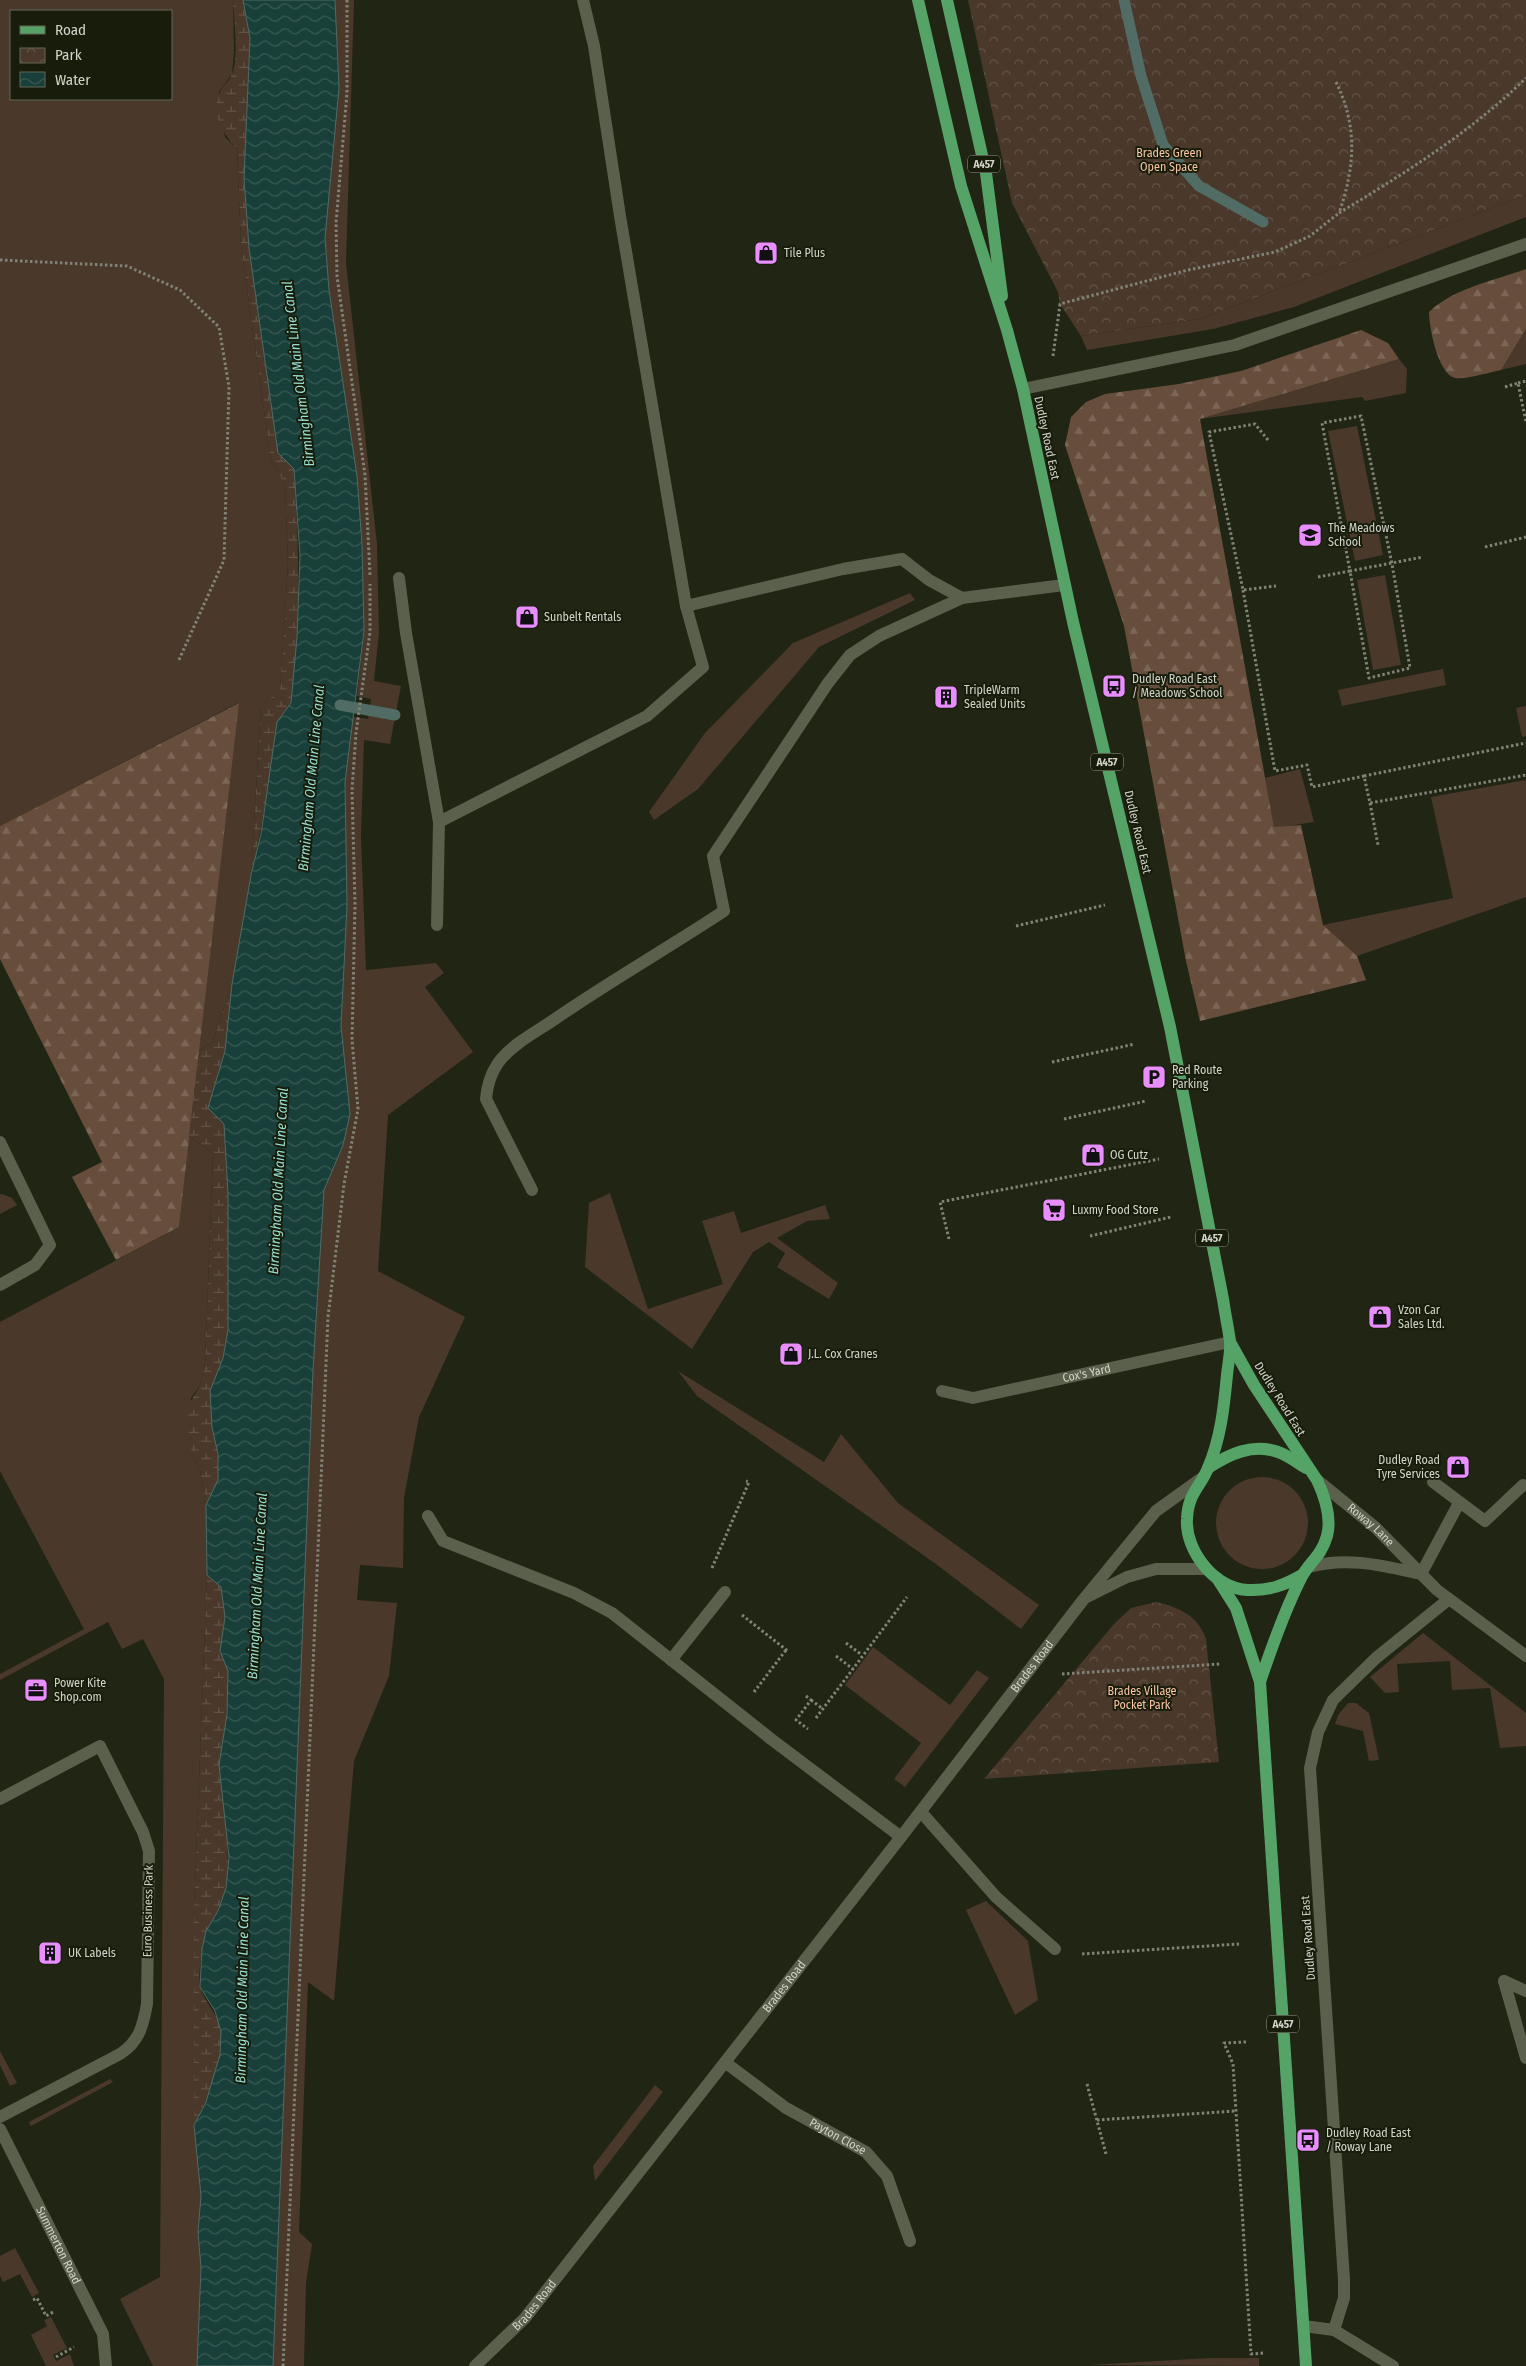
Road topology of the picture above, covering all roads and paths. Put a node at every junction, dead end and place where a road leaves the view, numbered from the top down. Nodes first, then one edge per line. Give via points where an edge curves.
1 (347, 0) edge
2 (583, 0) edge
3 (918, 0) edge
4 (947, 0) edge
5 (1526, 78) edge
6 (1336, 82) dead end
7 (1339, 213) junction
8 (1526, 244) edge
9 (0, 260) edge
10 (1007, 330) junction
11 (1526, 381) edge
12 (1518, 382) junction
13 (1049, 383) junction
14 (1505, 387) dead end
15 (1022, 389) junction
16 (1526, 422) edge
17 (1268, 440) dead end
18 (1526, 537) edge
19 (1485, 547) dead end
20 (1423, 557) dead end
21 (1392, 564) junction
22 (1350, 571) junction
23 (399, 578) dead end
24 (1318, 578) dead end
25 (1064, 585) junction
26 (1276, 586) dead end
27 (1243, 590) junction
28 (962, 598) junction
29 (686, 606) junction
30 (178, 662) dead end
31 (1526, 743) edge
32 (1526, 775) edge
33 (1364, 776) junction
34 (1370, 803) junction
35 (439, 822) junction
36 (1378, 845) dead end
37 (1105, 905) dead end
38 (436, 925) dead end
39 (1016, 926) dead end
40 (1135, 1044) dead end
41 (1052, 1062) dead end
42 (1146, 1101) dead end
43 (1064, 1119) dead end
44 (0, 1142) edge
45 (1158, 1159) dead end
46 (532, 1190) dead end
47 (1172, 1217) dead end
48 (1090, 1236) dead end
49 (948, 1239) dead end
50 (0, 1285) edge
51 (1230, 1342) junction
52 (942, 1391) dead end
53 (1205, 1473) junction
54 (1313, 1475) junction
55 (746, 1481) dead end
56 (1433, 1482) dead end
57 (1523, 1485) dead end
58 (1459, 1504) junction
59 (428, 1516) dead end
60 (1306, 1571) junction
61 (710, 1572) dead end
62 (1211, 1573) junction
63 (1422, 1574) junction
64 (725, 1592) dead end
65 (907, 1597) dead end
66 (1449, 1599) junction
67 (1083, 1600) junction
68 (738, 1611) dead end
69 (846, 1644) dead end
70 (836, 1656) dead end
71 (862, 1656) junction
72 (1526, 1656) edge
73 (671, 1660) junction
74 (1220, 1664) dead end
75 (853, 1669) junction
76 (1062, 1674) dead end
77 (1260, 1682) junction
78 (806, 1696) dead end
79 (761, 1697) dead end
80 (811, 1700) junction
81 (823, 1709) junction
82 (788, 1718) dead end
83 (816, 1718) dead end
84 (796, 1720) junction
85 (808, 1729) dead end
86 (0, 1799) edge
87 (921, 1812) junction
88 (901, 1837) junction
89 (1239, 1944) dead end
90 (1055, 1949) joint
91 (1526, 1991) edge
92 (1246, 2042) dead end
93 (1526, 2058) edge
94 (726, 2063) junction
95 (1087, 2084) dead end
96 (1236, 2111) junction
97 (0, 2117) edge
98 (1097, 2120) junction
99 (0, 2129) edge
100 (1106, 2154) dead end
101 (910, 2241) dead end
102 (33, 2300) dead end
103 (55, 2311) dead end
104 (1304, 2326) junction
105 (1334, 2330) junction
106 (74, 2348) dead end
107 (1264, 2353) dead end
108 (56, 2357) dead end
109 (106, 2366) edge
110 (283, 2366) edge
111 (475, 2366) edge
112 (1306, 2366) edge
113 (1393, 2366) edge

1 - 110 path via 347,94 336,223 337,276 365,475 370,554 370,632 352,790 355,904 352,1040 358,1109 344,1184 328,1316
2 - 29 street via 594,46
3 - 10 main road, Dudley Road East / A457 via 961,186
4 - 10 main road, Dudley Road East / A457 via 986,173
5 - 7 path via 1462,133
6 - 7 path via 1346,102 1353,145 1350,183
7 - 13 path via 1310,236 1275,252 1188,270 1060,304
8 - 13 street via 1235,345
9 - 30 path via 127,266 180,290 218,327 229,387 224,560
10 - 15 main road, Dudley Road East / A457
11 - 12 path
12 - 14 path
12 - 16 path
13 - 15 street
15 - 25 main road, Dudley Road East / A457
17 - 27 path via 1254,424 1209,432
18 - 19 path
20 - 21 path
21 - 22 path
21 - 22 path via 1410,668 1369,678
21 - 22 path via 1361,416 1322,423
22 - 24 path
23 - 35 street
25 - 28 street
25 - 51 main road, Dudley Road East / A457 via 1170,1027 1193,1134
26 - 27 path
27 - 33 path via 1275,771 1307,765 1312,787
28 - 29 street via 929,580 902,559 843,569
28 - 46 street via 879,636 850,655 828,683 713,856 724,911 603,986 512,1048 498,1063 488,1082 486,1099
29 - 35 street via 703,667 647,716
31 - 33 path
32 - 34 path
33 - 34 path
34 - 36 path
35 - 38 street
37 - 39 path
40 - 41 path
42 - 43 path
44 - 50 street via 50,1245 35,1266
45 - 49 path via 940,1202
47 - 48 path
51 - 52 street, Cox's Yard via 974,1398
51 - 53 main road, Dudley Road East / A457 via 1222,1422
51 - 54 main road, Dudley Road East / A457
53 - 54 main road, Dudley Road East via 1228,1455 1254,1448 1279,1452
53 - 62 main road, Dudley Road East via 1190,1496 1186,1520 1193,1548
53 - 67 street, Brades Road via 1156,1512
54 - 60 main road, Dudley Road East via 1322,1491 1328,1515 1327,1535 1318,1558
54 - 63 street, Roway Lane via 1376,1528
55 - 61 path via 749,1482
56 - 58 street
57 - 58 street via 1485,1521
58 - 63 street
59 - 73 street via 443,1541 574,1593 612,1613
60 - 62 main road, Dudley Road East via 1281,1587 1247,1590 1223,1582
60 - 63 street, Roway Lane via 1336,1561
60 - 77 main road, Dudley Road East / A457 via 1278,1626
62 - 67 street, Brades Road via 1156,1569 1128,1577
62 - 77 main road, Dudley Road East / A457 via 1236,1608
63 - 66 street, Roway Lane
64 - 73 street
65 - 71 path
66 - 72 street, Roway Lane
66 - 105 street, Dudley Road East via 1376,1658 1334,1700 1318,1732 1310,1768 1344,2280 1344,2298
67 - 87 street, Brades Road
68 - 79 path via 787,1651 754,1692
69 - 71 path
70 - 75 path
71 - 75 path
73 - 88 street
74 - 76 path
75 - 81 path
77 - 104 main road, Dudley Road East / A457
78 - 80 path
80 - 81 path
80 - 84 path
81 - 83 path
82 - 84 path
84 - 85 path
86 - 97 street, Euro Business Park via 100,1746 143,1832 149,1851 147,2004 144,2025 135,2042 120,2054
87 - 88 street, Brades Road
87 - 90 street via 996,1897
88 - 94 street, Brades Road
89 - 90 path via 1071,1955
91 - 93 street via 1504,1981
92 - 96 path via 1224,2043 1233,2064
94 - 101 street, Payton Close via 786,2108 866,2152 887,2176
94 - 111 street, Brades Road via 525,2318
95 - 98 path
96 - 98 path
96 - 107 path via 1251,2354
98 - 100 path
99 - 109 street, Summerton Road via 103,2334
102 - 103 path via 36,2298 46,2316
104 - 105 street
104 - 112 main road, Dudley Road East / A457
105 - 113 street
106 - 108 path

